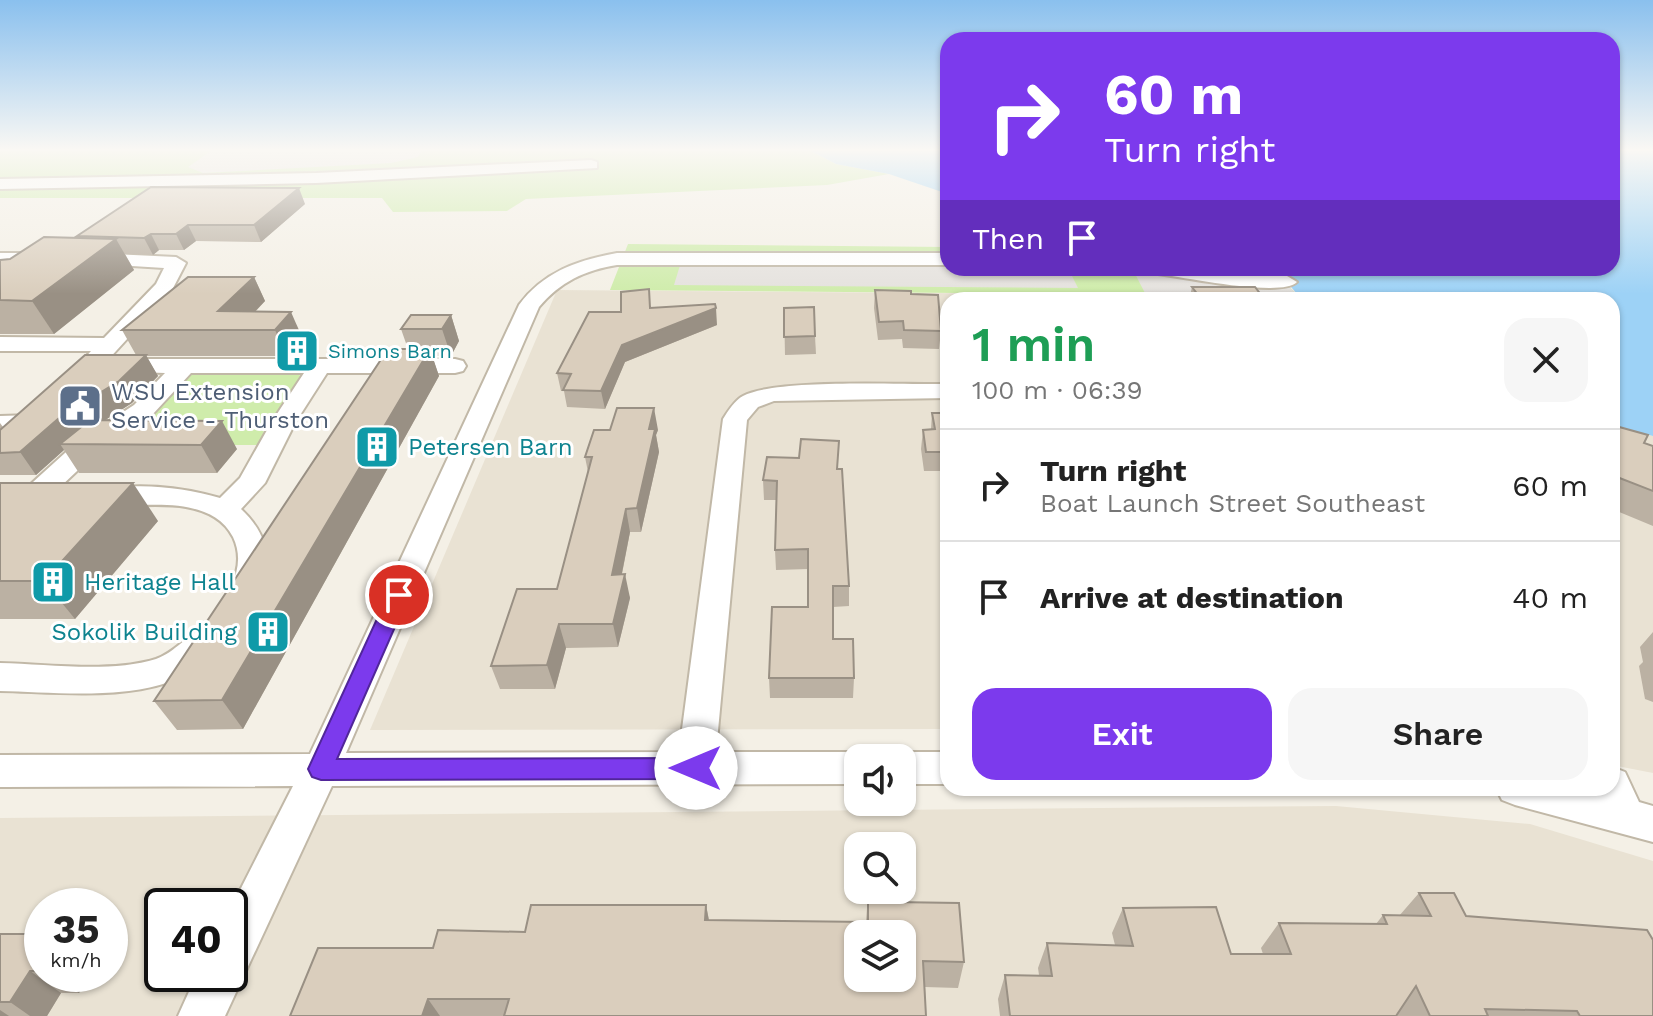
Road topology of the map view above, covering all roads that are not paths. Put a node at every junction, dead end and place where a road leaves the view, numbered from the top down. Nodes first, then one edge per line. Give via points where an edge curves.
1 (0, 259) edge
2 (940, 259) edge
3 (1213, 276) edge
4 (1287, 282) dead end
5 (0, 344) edge
6 (111, 345) junction
7 (91, 366) junction
8 (185, 366) junction
9 (320, 366) junction
10 (455, 366) dead end
11 (940, 391) edge
12 (5, 432) edge
13 (0, 498) edge
14 (32, 498) junction
15 (225, 509) junction
16 (0, 677) edge
17 (696, 768) junction
18 (844, 768) edge
19 (916, 768) edge
20 (940, 768) edge
21 (321, 769) junction
22 (0, 771) edge
23 (1561, 796) edge
24 (1630, 808) edge
25 (248, 919) edge
26 (212, 992) edge
27 (201, 1016) edge

1 - 6 street via 176,263 165,286
2 - 21 street via 617,259 567,271 544,285 529,305
3 - 4 street
5 - 6 street
6 - 7 street
7 - 8 street
7 - 12 street via 31,422
8 - 9 street
8 - 14 street via 143,410 85,449
9 - 10 street
9 - 15 street via 251,483
11 - 17 street via 771,394 749,402 735,419
13 - 14 street
14 - 15 street via 200,500
15 - 16 street via 248,535 255,556 249,582 196,653 161,672
17 - 18 street
17 - 21 street
19 - 20 street
21 - 22 street
21 - 25 street
23 - 24 street
26 - 27 street

